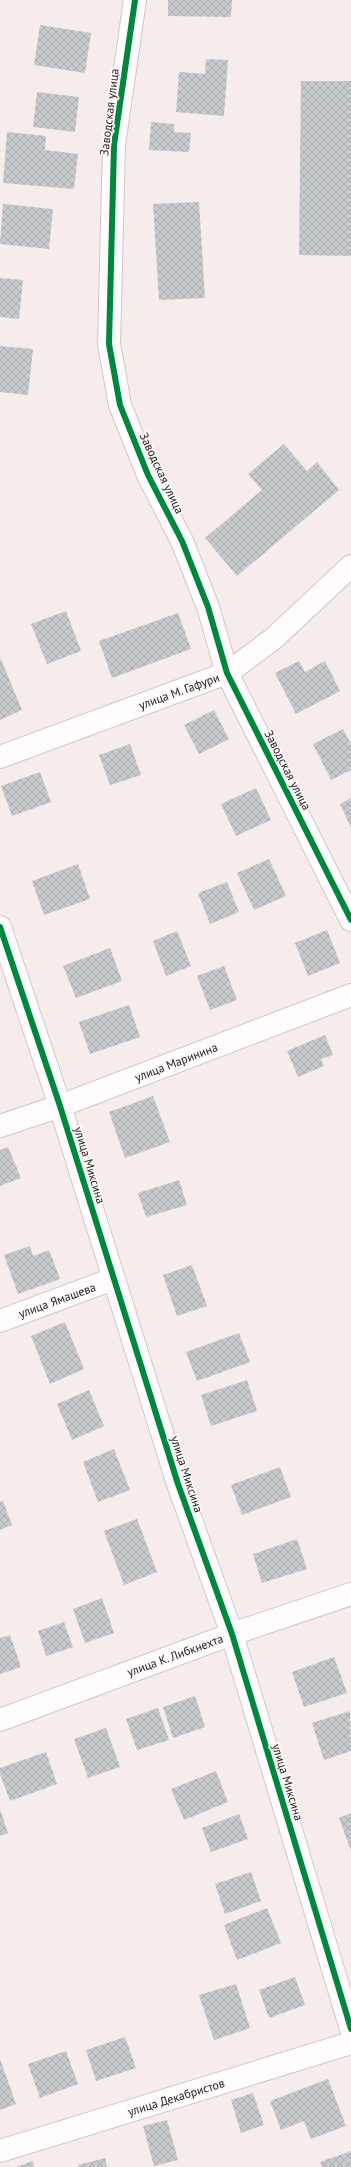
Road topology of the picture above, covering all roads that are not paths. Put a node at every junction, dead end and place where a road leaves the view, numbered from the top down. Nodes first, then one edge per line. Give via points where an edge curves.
1 (135, 0) edge
2 (351, 566) edge
3 (227, 673) junction
4 (0, 757) edge
5 (351, 920) edge
6 (0, 927) edge
7 (351, 995) edge
8 (60, 1106) junction
9 (0, 1126) edge
10 (113, 1279) junction
11 (0, 1321) edge
12 (351, 1594) edge
13 (232, 1634) junction
14 (0, 1720) edge
15 (351, 2029) edge
16 (351, 2043) edge
17 (0, 2151) edge

1 - 3 street, Заводская улица via 114,145 110,344 114,382 120,406 148,475 182,541 208,607
2 - 3 street, улица М. Гафури via 273,639
3 - 4 street, улица М. Гафури
3 - 5 street, Заводская улица
6 - 8 street, улица Миксина
7 - 8 street, улица Маринина
8 - 9 street, улица Маринина
8 - 10 street, улица Миксина
10 - 11 street, улица Ямашева
10 - 13 street, улица Миксина via 178,1484
12 - 13 street, улица К. Либкнехта
13 - 14 street, улица К. Либкнехта
13 - 15 street, улица Миксина
16 - 17 street, улица Декабристов

